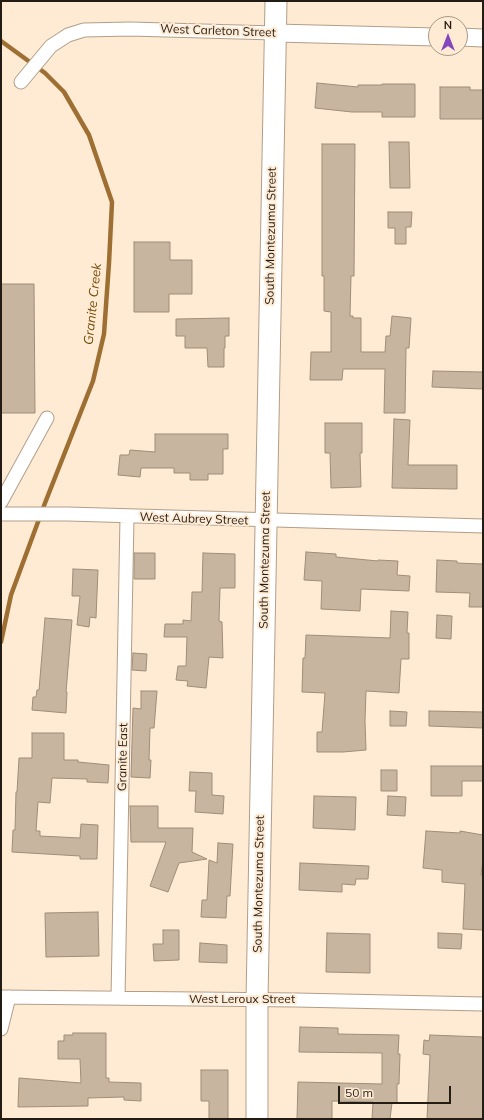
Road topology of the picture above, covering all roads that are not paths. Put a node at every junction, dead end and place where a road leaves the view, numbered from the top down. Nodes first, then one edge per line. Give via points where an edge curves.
1 (276, 1) edge
2 (275, 33) junction
3 (428, 37) edge
4 (468, 37) edge
5 (483, 38) edge
6 (21, 82) dead end
7 (47, 418) dead end
8 (1, 502) edge
9 (1, 514) edge
10 (127, 517) junction
11 (266, 521) junction
12 (483, 526) edge
13 (5, 997) edge
14 (118, 998) junction
15 (257, 999) junction
16 (483, 1004) edge
17 (1, 1029) edge
18 (257, 1119) edge

1 - 2 main road, South Montezuma Street
2 - 3 street, West Carleton Street
2 - 6 street, West Carleton Street via 84,30 68,35 51,46
2 - 11 main road, South Montezuma Street
4 - 5 street
7 - 8 street
9 - 10 street, West Aubrey Street
10 - 11 street, West Aubrey Street
10 - 14 street, Granite East
11 - 12 street, West Aubrey Street
11 - 15 main road, South Montezuma Street
13 - 14 street, West Leroux Street
13 - 17 street
14 - 15 street, West Leroux Street
15 - 16 street, West Leroux Street
15 - 18 main road, South Montezuma Street

